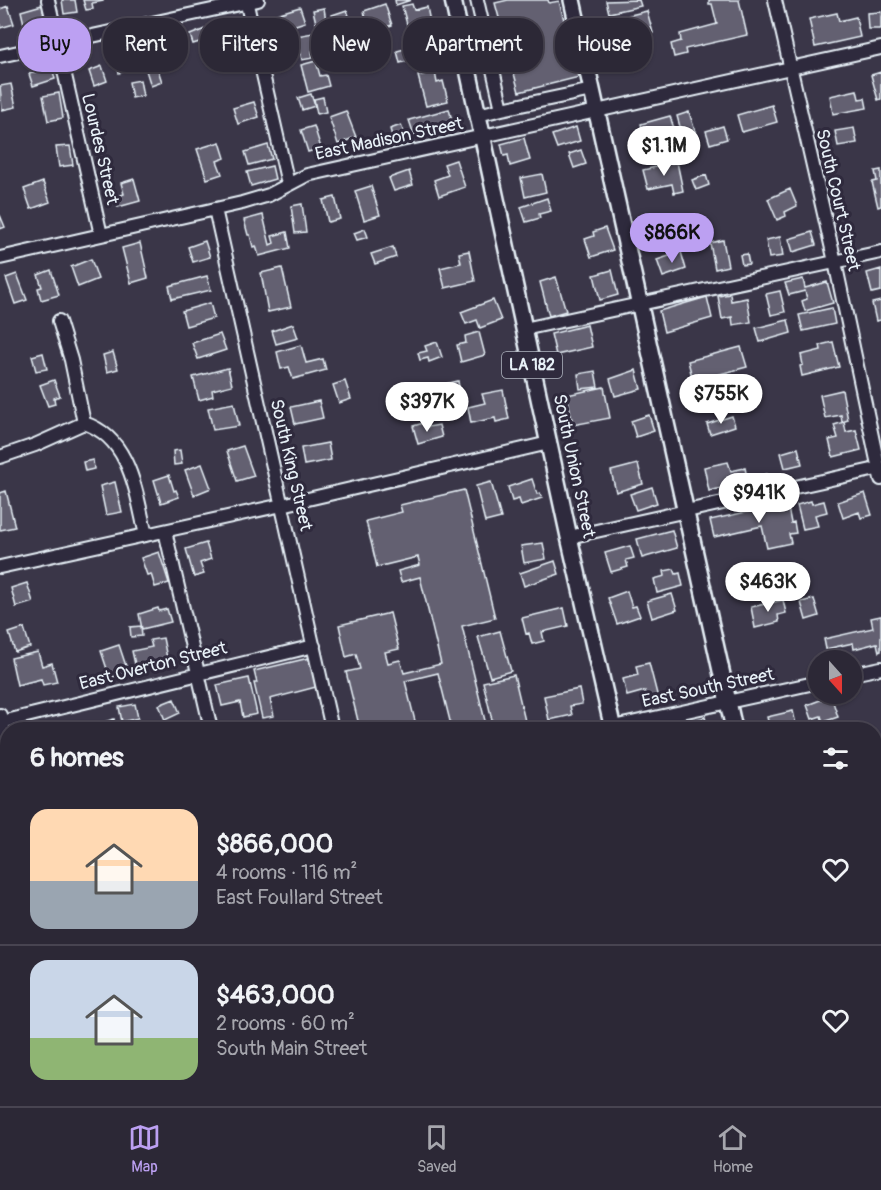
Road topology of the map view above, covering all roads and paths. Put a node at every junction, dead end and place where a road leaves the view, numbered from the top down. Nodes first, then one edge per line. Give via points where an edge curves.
1 (48, 0) edge
2 (453, 0) edge
3 (477, 0) edge
4 (572, 0) edge
5 (774, 0) edge
6 (250, 1) edge
7 (52, 18) edge
8 (91, 37) edge
9 (881, 48) edge
10 (18, 52) edge
11 (0, 56) edge
12 (790, 69) junction
13 (64, 72) edge
14 (591, 90) junction
15 (502, 109) junction
16 (596, 111) junction
17 (478, 115) junction
18 (483, 136) junction
19 (288, 184) junction
20 (215, 209) junction
21 (101, 235) junction
22 (881, 252) edge
23 (0, 258) edge
24 (835, 262) junction
25 (639, 304) junction
26 (60, 321) dead end
27 (524, 329) junction
28 (84, 423) junction
29 (549, 443) junction
30 (0, 457) edge
31 (880, 472) edge
32 (282, 505) junction
33 (686, 511) junction
34 (165, 531) junction
35 (146, 535) junction
36 (569, 537) junction
37 (0, 567) edge
38 (314, 646) junction
39 (881, 668) edge
40 (862, 672) edge
41 (199, 674) junction
42 (808, 684) edge
43 (728, 702) junction
44 (1, 718) edge
45 (209, 722) edge
46 (330, 722) edge
47 (609, 722) edge
48 (637, 722) edge
49 (732, 722) edge

1 - 7 street, Lourdes Street
2 - 17 main road, South Union Street / LA 182
3 - 15 street
4 - 14 main road
5 - 12 street, South Court Street
6 - 8 street
6 - 19 street
9 - 12 street, East Madison Street
10 - 11 street
12 - 16 street, East Madison Street
12 - 24 street, South Court Street
13 - 21 street, Lourdes Street
14 - 15 street
14 - 16 main road
15 - 17 street
16 - 18 street, East Madison Street
16 - 25 main road
17 - 18 main road, South Union Street / LA 182
18 - 19 street, East Madison Street via 307,175
18 - 27 main road, South Union Street / LA 182
19 - 20 street, East Madison Street via 269,195
20 - 21 street, East Madison Street
20 - 32 street, South King Street
21 - 23 street, East Madison Street
22 - 24 street
24 - 25 street
24 - 31 street, South Court Street
25 - 27 street
25 - 33 main road
26 - 28 street
27 - 29 main road, South Union Street / LA 182
28 - 30 street
28 - 35 street via 102,433 122,453
29 - 32 street
29 - 36 main road, South Union Street / LA 182
31 - 33 street
32 - 34 street
32 - 38 street, South King Street
33 - 36 street
33 - 43 main road
34 - 35 street
34 - 41 street
35 - 37 street
36 - 47 main road, South Union Street / LA 182
38 - 41 street, East Overton Street
38 - 46 street, South King Street
39 - 40 street
41 - 44 street, East Overton Street
41 - 45 street
42 - 43 street, East South Street
43 - 48 street, East South Street
43 - 49 main road

